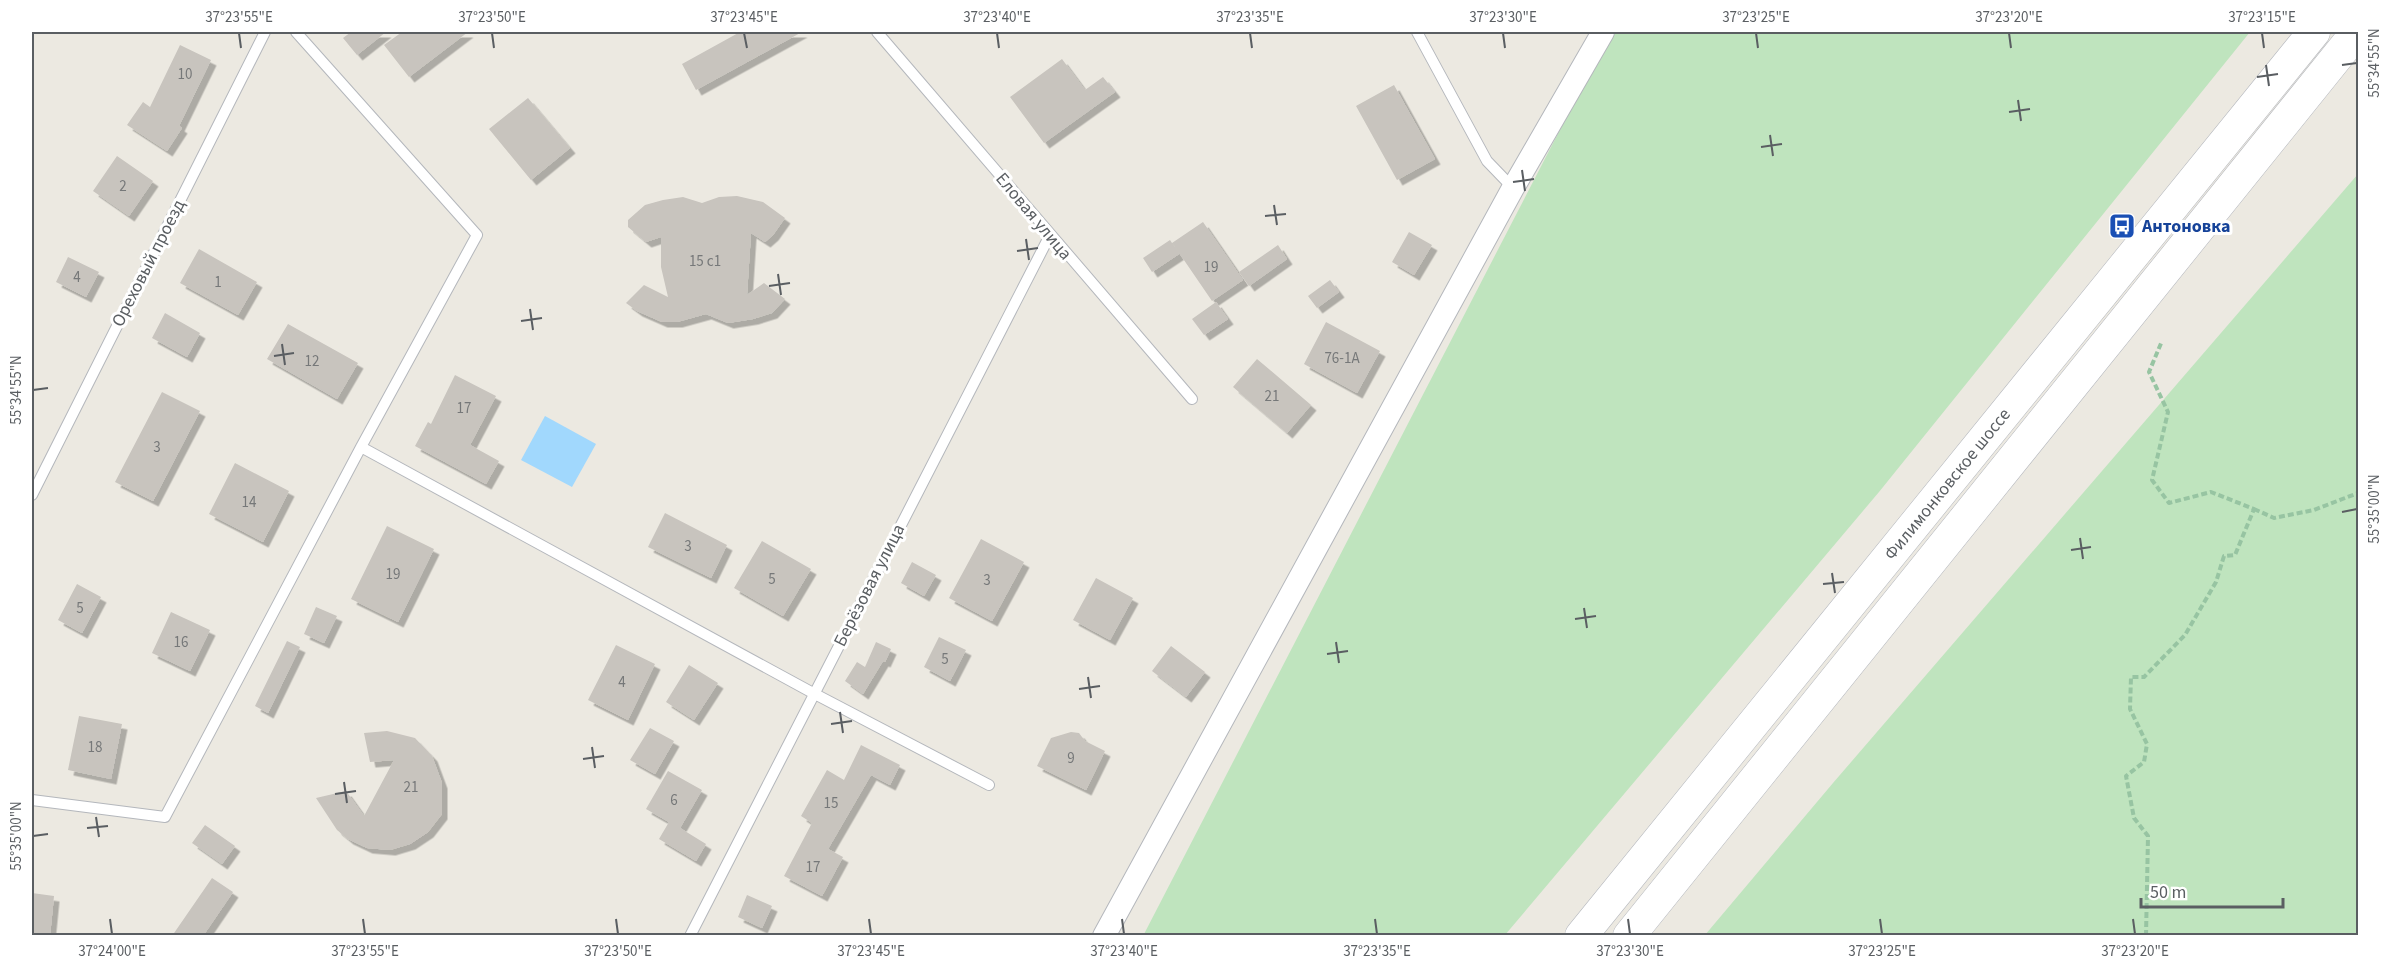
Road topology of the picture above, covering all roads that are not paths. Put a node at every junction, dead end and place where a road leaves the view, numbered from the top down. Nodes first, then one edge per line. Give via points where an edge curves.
1 (265, 32) edge
2 (296, 32) edge
3 (877, 32) edge
4 (1417, 32) edge
5 (1603, 32) edge
6 (2314, 32) edge
7 (2357, 32) edge
8 (1513, 188) junction
9 (1050, 235) junction
10 (1192, 399) dead end
11 (362, 447) junction
12 (32, 495) edge
13 (813, 693) junction
14 (989, 785) dead end
15 (32, 800) edge
16 (690, 936) edge
17 (1104, 936) edge
18 (1581, 936) edge
19 (1629, 936) edge

1 - 12 lane, Ореховый проезд
2 - 11 lane via 477,236
3 - 9 lane, Еловая улица
4 - 8 lane via 1487,161
5 - 8 street
6 - 18 main road, Филимонковское шоссе
7 - 19 main road, Филимонковское шоссе
8 - 17 street
9 - 10 lane, Еловая улица
9 - 13 lane, Берёзовая улица
11 - 13 lane
11 - 15 lane via 165,817
13 - 14 lane
13 - 16 lane, Берёзовая улица

